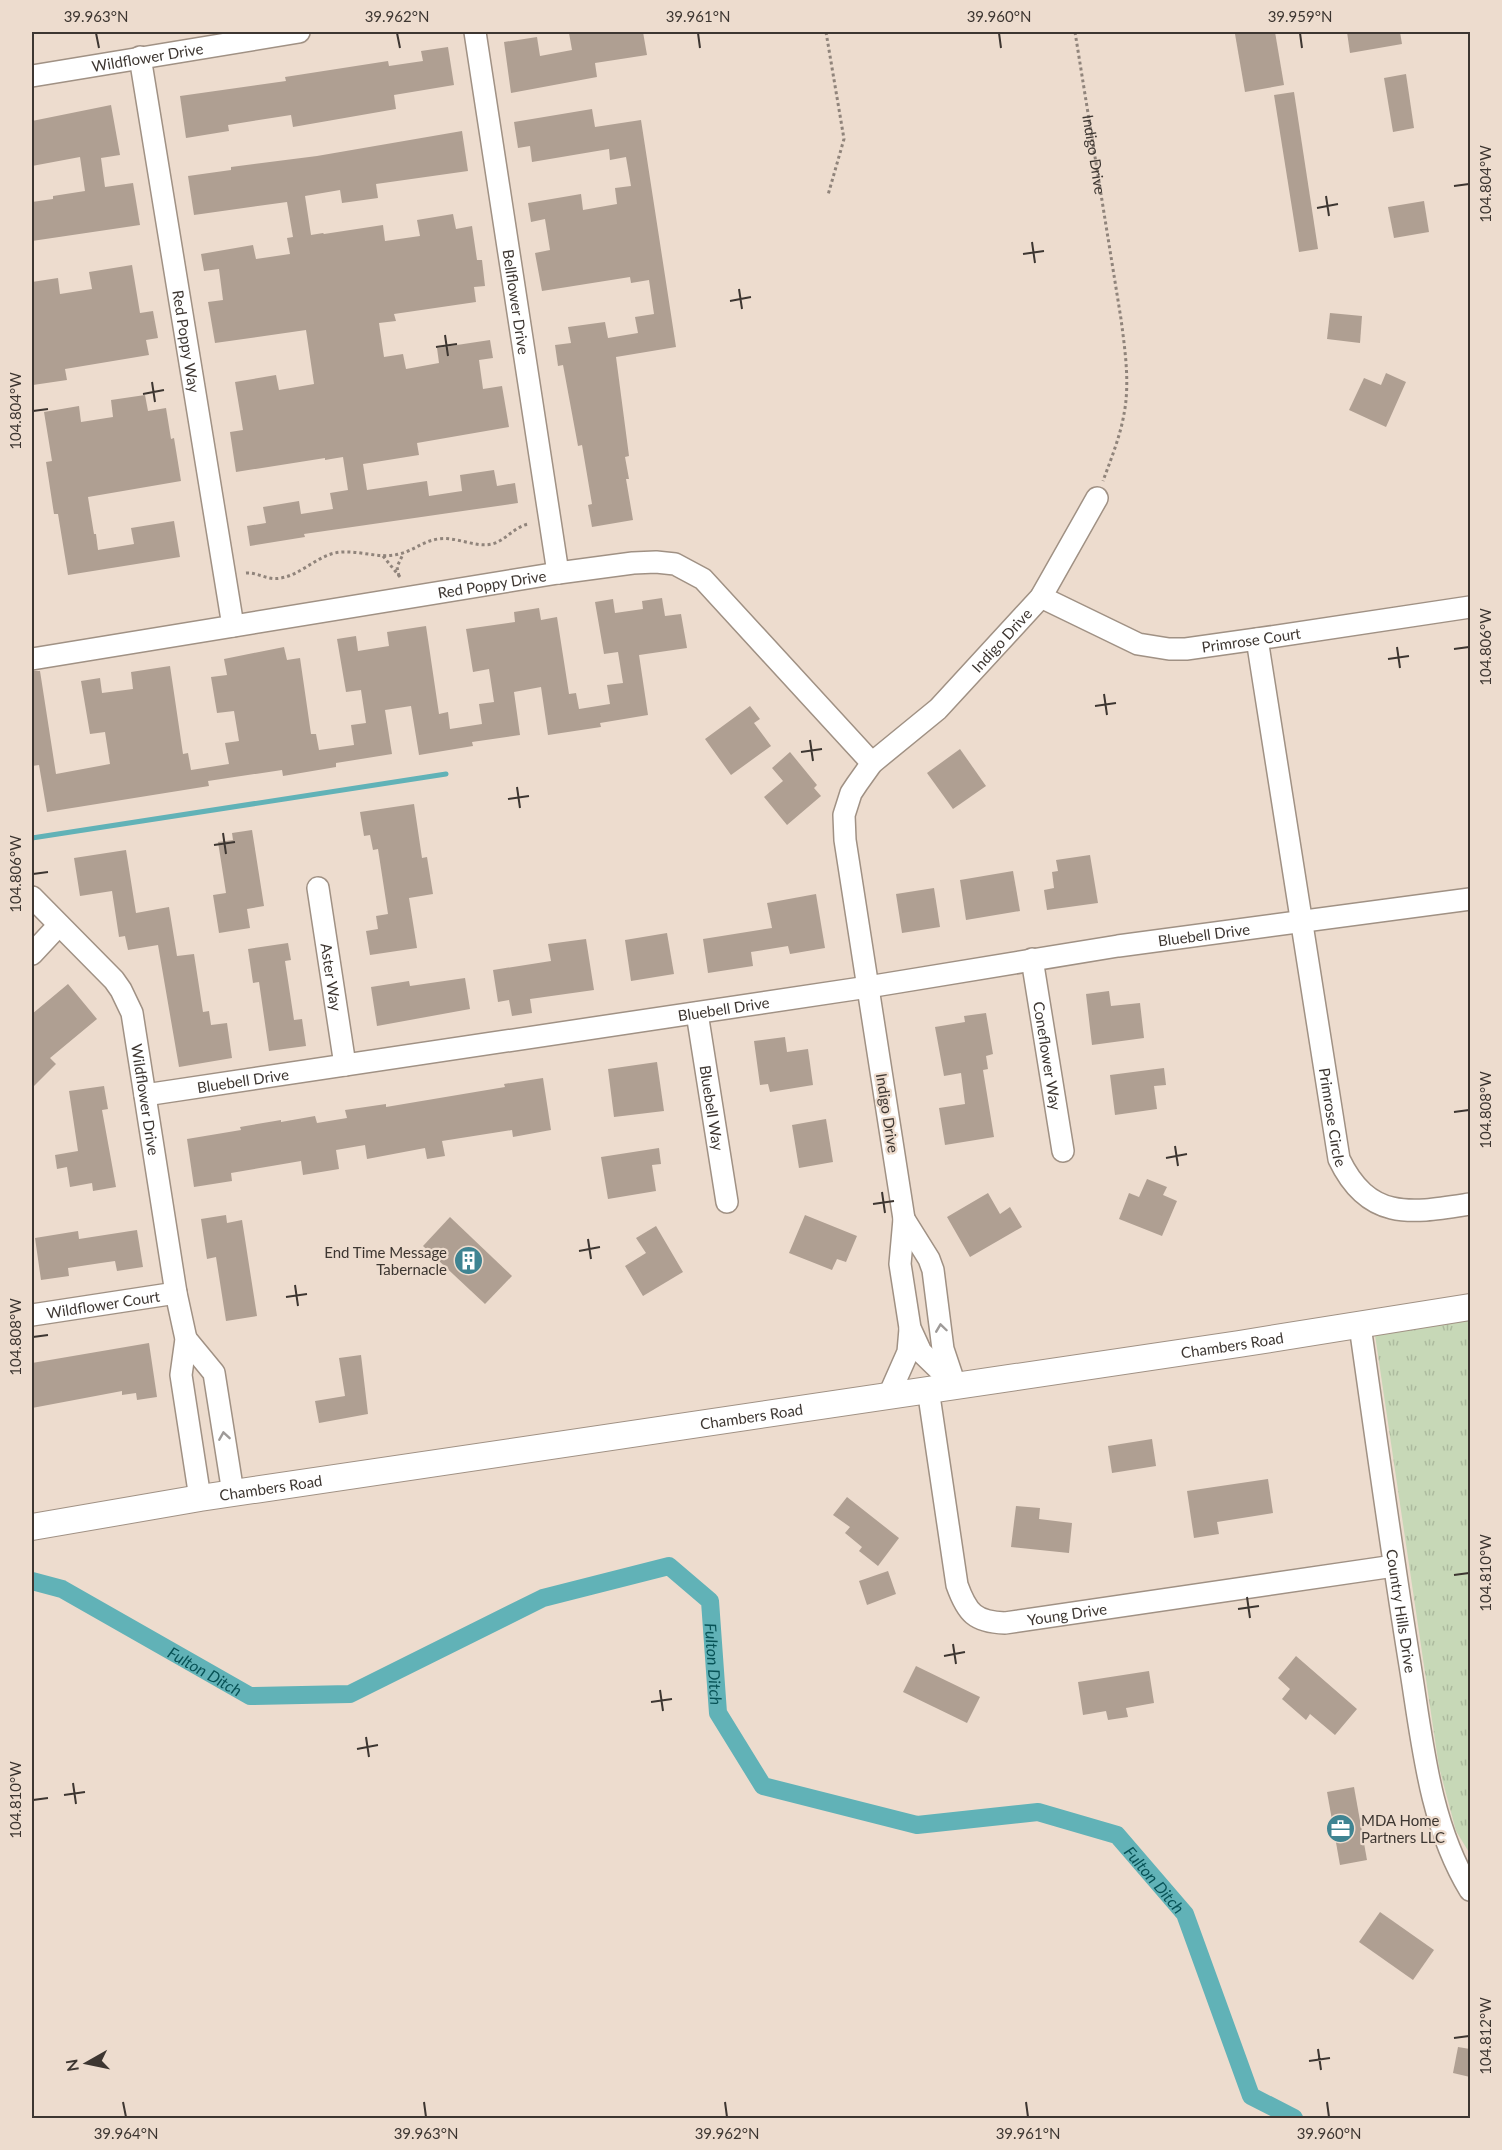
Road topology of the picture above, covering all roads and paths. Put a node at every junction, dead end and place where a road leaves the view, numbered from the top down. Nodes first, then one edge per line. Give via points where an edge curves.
1 (299, 32) edge
2 (475, 32) edge
3 (826, 32) edge
4 (1075, 32) edge
5 (250, 35) edge
6 (140, 57) junction
7 (32, 76) edge
8 (828, 195) dead end
9 (1097, 498) joint
10 (528, 524) dead end
11 (404, 552) junction
12 (383, 556) junction
13 (246, 573) dead end
14 (558, 573) junction
15 (1041, 597) junction
16 (1470, 607) edge
17 (233, 626) junction
18 (1257, 639) junction
19 (32, 659) edge
20 (872, 763) junction
21 (318, 888) dead end
22 (32, 897) edge
23 (1470, 899) edge
24 (1301, 923) junction
25 (59, 926) junction
26 (32, 954) edge
27 (1032, 959) junction
28 (868, 987) junction
29 (697, 1013) junction
30 (345, 1065) junction
31 (145, 1095) junction
32 (1063, 1151) dead end
33 (727, 1202) dead end
34 (1470, 1204) edge
35 (904, 1219) junction
36 (176, 1293) junction
37 (1470, 1307) edge
38 (32, 1315) edge
39 (1360, 1326) junction
40 (910, 1328) junction
41 (186, 1339) junction
42 (956, 1385) junction
43 (928, 1389) junction
44 (889, 1395) junction
45 (233, 1493) junction
46 (200, 1498) junction
47 (32, 1527) edge
48 (1394, 1566) junction
49 (1470, 1890) edge

1 - 5 street, Wildflower Drive
2 - 14 street, Bellflower Drive
3 - 8 path via 844,139
4 - 9 path, Indigo Drive via 1126,367 1121,429
5 - 6 street, Wildflower Drive
6 - 7 street, Wildflower Drive
6 - 17 street, Red Poppy Way
9 - 15 street, Indigo Drive
10 - 11 path via 488,545 440,538
11 - 12 path
11 - 12 path via 397,567 400,577
12 - 13 path via 338,552 291,576 273,579
14 - 17 street, Red Poppy Drive
14 - 20 street, Red Poppy Drive via 656,562 675,564 703,579
15 - 18 street, Primrose Court via 1120,636 1155,648 1186,649
15 - 20 street, Indigo Drive via 938,709
16 - 18 street, Primrose Court
17 - 19 street, Red Poppy Drive
18 - 24 street, Primrose Circle
20 - 28 street, Indigo Drive via 851,793 844,815
21 - 30 street, Aster Way
22 - 25 street, Wildflower Drive
23 - 24 street
24 - 27 street, Bluebell Drive
24 - 34 street, Primrose Circle via 1336,1145 1348,1176 1368,1197 1392,1209 1422,1212
25 - 26 street
25 - 31 street, Wildflower Drive via 121,990 132,1013
27 - 28 street, Bluebell Drive
27 - 32 street, Coneflower Way
28 - 29 street, Bluebell Drive
28 - 35 street, Indigo Drive
29 - 30 street, Bluebell Drive
29 - 33 street, Bluebell Way
30 - 31 street, Bluebell Drive
31 - 36 street, Wildflower Drive
35 - 40 street, Indigo Drive via 900,1264
42 -> 35 street, Indigo Drive via 944,1349 933,1270
36 - 38 street, Wildflower Court
36 - 41 street, Wildflower Drive
37 - 39 street, Chambers Road
39 - 42 street, Chambers Road
39 - 48 street, Country Hills Drive
40 - 42 street via 921,1352
40 - 44 street via 908,1352
45 -> 41 street, Wildflower Drive via 214,1373
41 - 46 street, Wildflower Drive via 181,1375
42 - 43 street, Chambers Road
43 - 44 street, Chambers Road
43 - 48 street, Young Drive via 957,1585 969,1611 982,1620 1005,1623
44 - 45 street, Chambers Road
45 - 46 street, Chambers Road
46 - 47 street, Chambers Road
48 - 49 street, Country Hills Drive via 1429,1780 1450,1853

